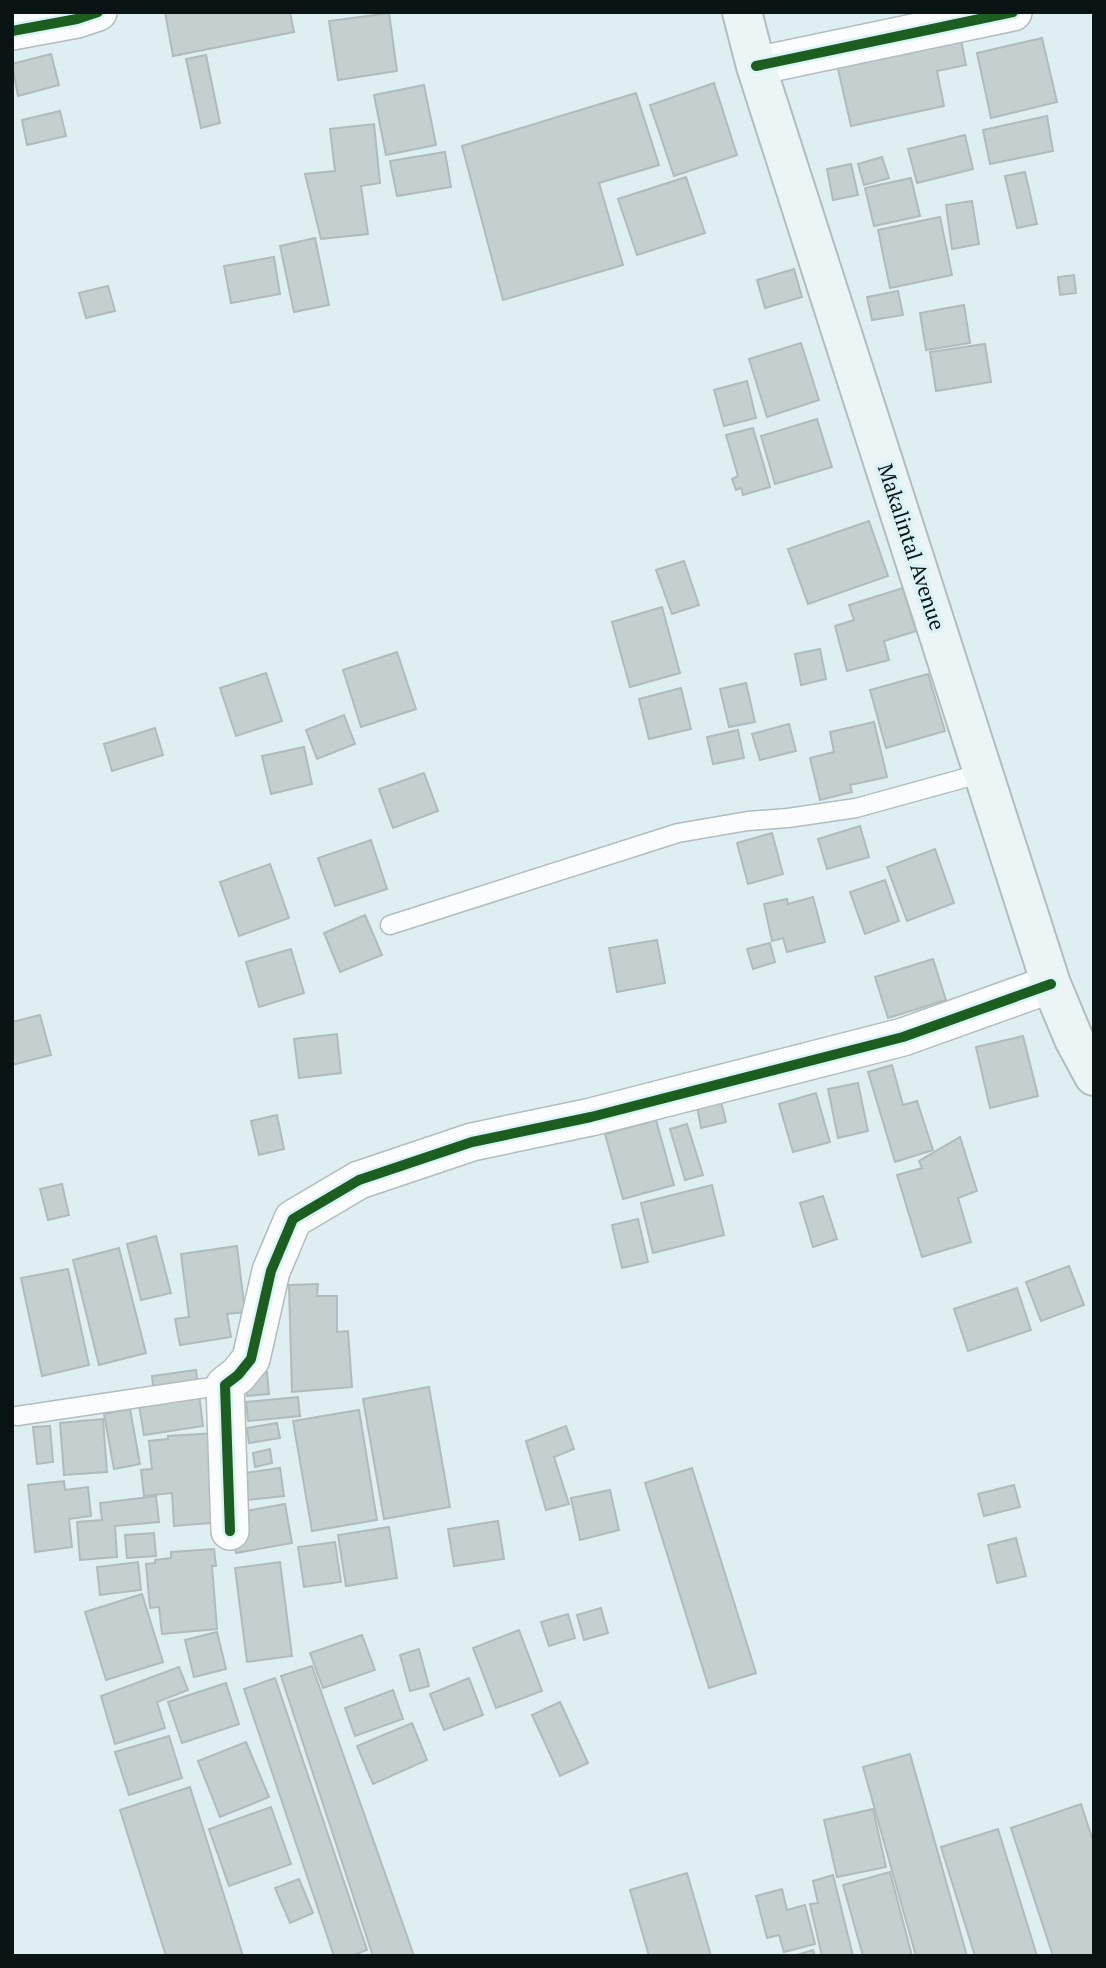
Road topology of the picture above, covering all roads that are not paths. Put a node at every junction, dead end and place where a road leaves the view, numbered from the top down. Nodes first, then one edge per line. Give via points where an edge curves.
1 (98, 12) edge
2 (742, 12) edge
3 (1013, 12) edge
4 (12, 31) edge
5 (756, 66) junction
6 (983, 773) junction
7 (390, 925) dead end
8 (1051, 984) junction
9 (1094, 1076) edge
10 (225, 1385) junction
11 (17, 1416) dead end
12 (230, 1531) dead end

1 - 4 street
2 - 5 main road, Makalintal Avenue
3 - 5 street
5 - 6 main road, Makalintal Avenue
6 - 7 lane via 856,808 678,833
6 - 8 main road, Makalintal Avenue
8 - 9 main road, Makalintal Avenue
8 - 10 street via 903,1037 591,1117 472,1142 359,1180 293,1219 271,1271 251,1359
10 - 11 lane
10 - 12 street

